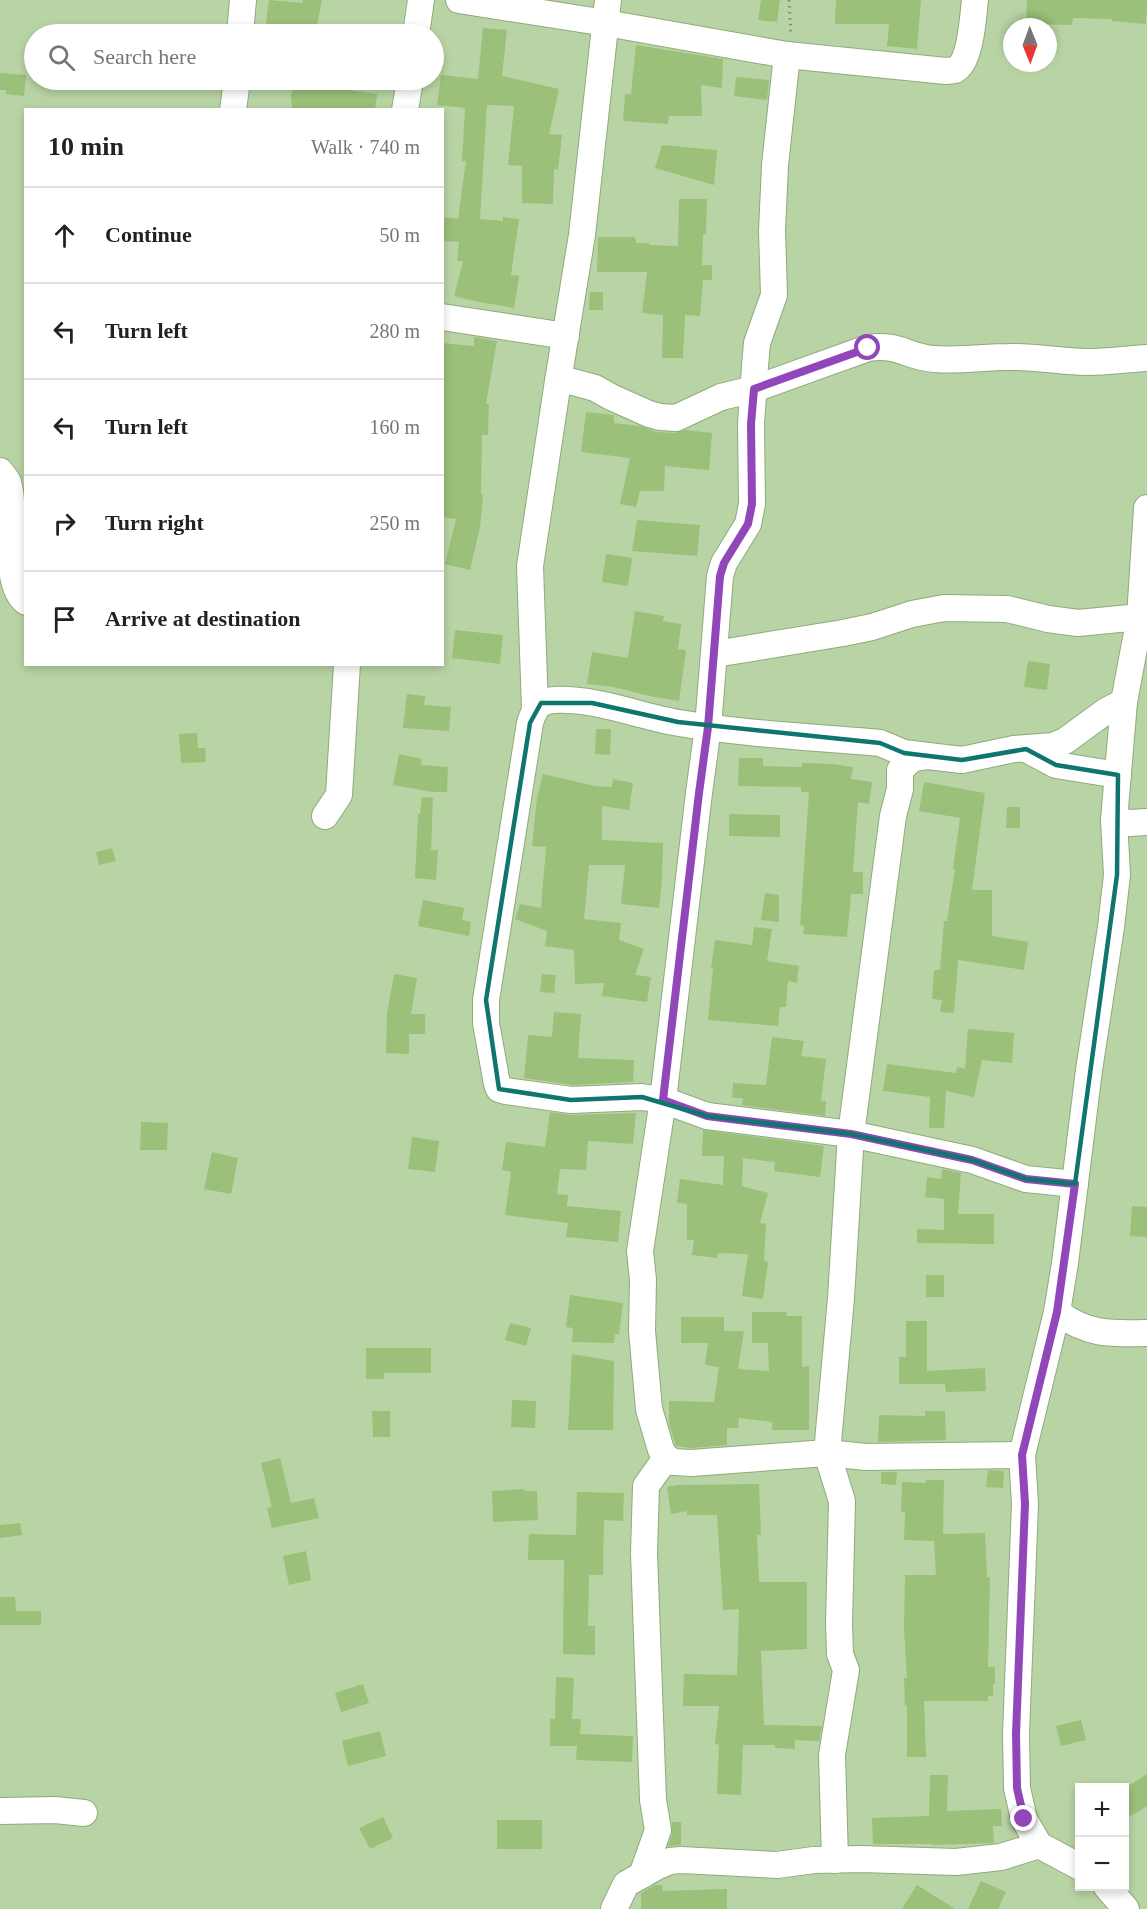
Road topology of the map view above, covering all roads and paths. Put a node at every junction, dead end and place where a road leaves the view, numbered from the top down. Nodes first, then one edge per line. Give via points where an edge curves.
1 (243, 0) edge
2 (421, 0) edge
3 (459, 0) edge
4 (789, 0) edge
5 (975, 0) edge
6 (607, 11) edge
7 (241, 24) edge
8 (417, 24) edge
9 (787, 55) junction
10 (236, 90) edge
11 (408, 90) edge
12 (233, 108) edge
13 (405, 108) edge
14 (444, 317) edge
15 (566, 336) junction
16 (1147, 358) edge
17 (558, 381) junction
18 (754, 389) junction
19 (0, 471) edge
20 (1147, 508) edge
21 (24, 601) edge
22 (1140, 617) junction
23 (715, 654) junction
24 (347, 666) edge
25 (1124, 702) junction
26 (535, 709) junction
27 (708, 727) junction
28 (1026, 749) junction
29 (928, 756) junction
30 (1118, 775) junction
31 (326, 816) dead end
32 (1114, 820) junction
33 (1147, 822) edge
34 (663, 1100) junction
35 (851, 1134) junction
36 (1075, 1184) junction
37 (1057, 1312) junction
38 (1147, 1333) edge
39 (827, 1453) junction
40 (1022, 1455) junction
41 (666, 1458) junction
42 (0, 1811) edge
43 (84, 1813) dead end
44 (1039, 1845) junction
45 (835, 1860) junction
46 (1075, 1864) edge
47 (642, 1875) junction
48 (1110, 1891) edge
49 (614, 1909) edge
50 (1126, 1909) edge

1 - 7 street
2 - 8 street
3 - 6 street
4 - 9 path via 792,33
5 - 9 street via 968,47 955,70
6 - 9 street
6 - 15 street via 582,235
9 - 18 street via 775,165 774,296 757,343
10 - 12 street
11 - 13 street
14 - 15 street
15 - 17 street
16 - 18 street via 1086,362 1008,357 958,361 931,359 883,345
17 - 18 street via 595,388 649,414 676,418 721,397
17 - 26 street via 530,566
18 - 23 street via 752,504 748,524 720,576
19 - 21 street via 7,481 11,508 9,574
20 - 22 street
22 - 23 street via 1078,623 1007,609 944,608 843,633
22 - 25 street
23 - 27 street
24 - 31 street via 339,795
25 - 28 street via 1065,741
25 - 30 street
26 - 27 street via 553,700 592,703
26 - 34 street via 486,1000 497,1084 506,1091 571,1100
27 - 29 street via 880,743 904,753
27 - 34 street
28 - 29 street via 962,760
28 - 30 street via 1056,765
29 - 35 street via 913,758 900,770
30 - 32 street
32 - 33 street
32 - 36 street via 1117,875
34 - 35 street via 707,1116
34 - 41 street via 640,1251 649,1409
35 - 36 street via 972,1160 1026,1179
35 - 39 street
36 - 37 street
37 - 38 street via 1092,1331
37 - 40 street
39 - 40 street via 866,1457
39 - 41 street via 691,1463
39 - 45 street via 842,1501 838,1624 840,1654 846,1670 832,1755
40 - 44 street via 1025,1504 1017,1788 1024,1819
41 - 47 street via 646,1486 645,1588 653,1800 658,1830
42 - 43 street
44 - 45 street via 979,1861
44 - 46 street
45 - 47 street via 777,1865 681,1860 670,1861
47 - 49 street via 626,1884
48 - 50 street

